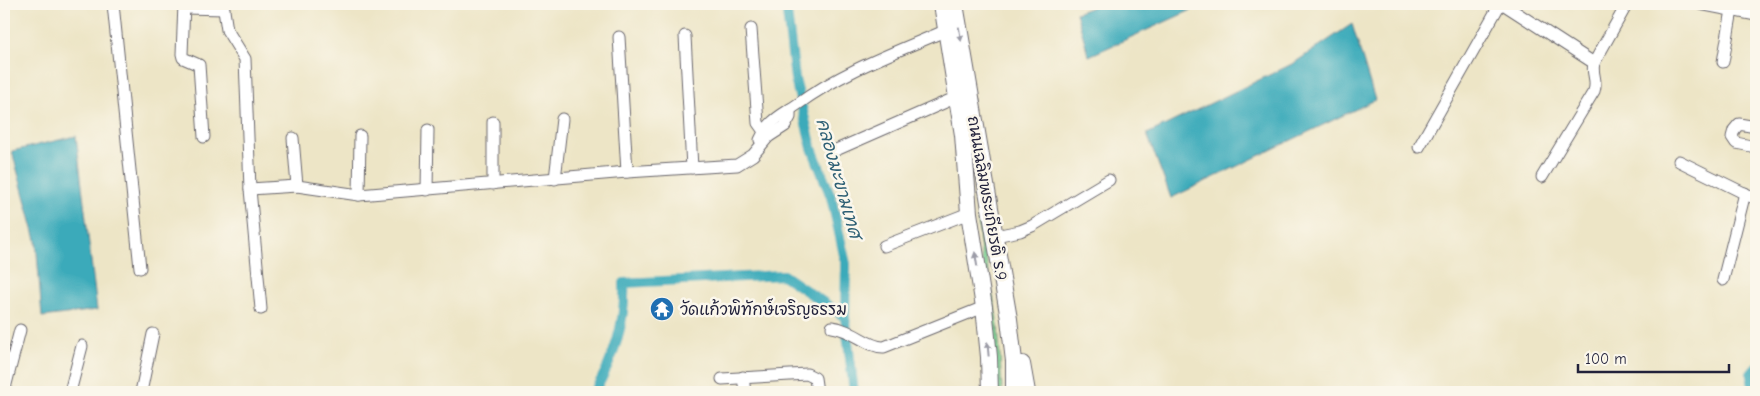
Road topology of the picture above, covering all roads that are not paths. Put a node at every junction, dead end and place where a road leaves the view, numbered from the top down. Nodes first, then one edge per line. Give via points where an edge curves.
1 (113, 4) edge
2 (942, 4) edge
3 (955, 4) edge
4 (1501, 4) edge
5 (1627, 4) edge
6 (1700, 4) edge
7 (184, 6) edge
8 (224, 6) edge
9 (1732, 10) junction
10 (1756, 15) edge
11 (752, 29) dead end
12 (947, 30) junction
13 (686, 36) dead end
14 (620, 37) dead end
15 (1723, 62) dead end
16 (1594, 63) junction
17 (957, 97) junction
18 (562, 118) dead end
19 (493, 122) dead end
20 (1756, 127) edge
21 (428, 130) dead end
22 (765, 135) junction
23 (360, 136) dead end
24 (204, 137) dead end
25 (293, 138) dead end
26 (1419, 147) dead end
27 (1756, 147) edge
28 (836, 150) dead end
29 (1679, 161) dead end
30 (692, 168) junction
31 (627, 172) junction
32 (1542, 178) dead end
33 (555, 179) junction
34 (1109, 180) dead end
35 (494, 184) junction
36 (297, 186) junction
37 (250, 189) junction
38 (427, 190) junction
39 (1745, 193) junction
40 (359, 195) junction
41 (1756, 199) edge
42 (969, 213) junction
43 (995, 236) junction
44 (884, 246) dead end
45 (140, 268) dead end
46 (1723, 280) dead end
47 (984, 307) junction
48 (261, 309) dead end
49 (1009, 319) junction
50 (832, 328) dead end
51 (20, 330) dead end
52 (153, 334) dead end
53 (82, 346) dead end
54 (743, 377) junction
55 (722, 379) dead end
56 (4, 392) edge
57 (70, 392) edge
58 (141, 392) edge
59 (745, 392) edge
60 (817, 392) edge
61 (990, 392) edge
62 (1014, 392) edge
63 (1027, 392) edge

1 - 45 street
2 - 12 main road, ถนนเฉลิมพระเกียรติ ร.9
3 -> 43 main road, ถนนเฉลิมพระเกียรติ ร.9
4 - 16 street
4 - 26 street
5 - 16 street
6 - 9 street
7 - 8 street
7 - 24 street via 182,54 187,60 196,62 200,69
8 - 37 street via 229,35 245,60
9 - 10 street
9 - 15 street
11 - 22 street via 758,123
12 - 17 main road, ถนนเฉลิมพระเกียรติ ร.9
12 - 22 street via 853,70 813,92 776,117
13 - 30 street
14 - 31 street
16 - 32 street via 1592,68 1597,81 1594,91
17 - 28 street
17 - 42 main road, ถนนเฉลิมพระเกียรติ ร.9
18 - 33 street
19 - 35 street
20 - 27 street via 1739,124 1732,137 1736,142
21 - 38 street
22 - 30 street via 753,154 737,165
23 - 40 street
25 - 36 street
29 - 39 street
30 - 31 street
31 - 33 street
33 - 35 street
34 - 43 street via 1032,226
35 - 38 street
36 - 37 street
36 - 40 street
37 - 48 street
38 - 40 street
39 - 41 street
39 - 46 street
42 - 44 street
47 -> 42 main road, ถนนเฉลิมพระเกียรติ ร.9
43 - 49 main road, ถนนเฉลิมพระเกียรติ ร.9
47 - 50 street via 884,347 845,329
61 -> 47 main road, ถนนเฉลิมพระเกียรติ ร.9
49 - 62 main road, ถนนเฉลิมพระเกียรติ ร.9
49 - 63 main road
51 - 56 street
52 - 58 street
53 - 57 street
54 - 55 street
54 - 59 street
54 - 60 street via 807,374 815,378

